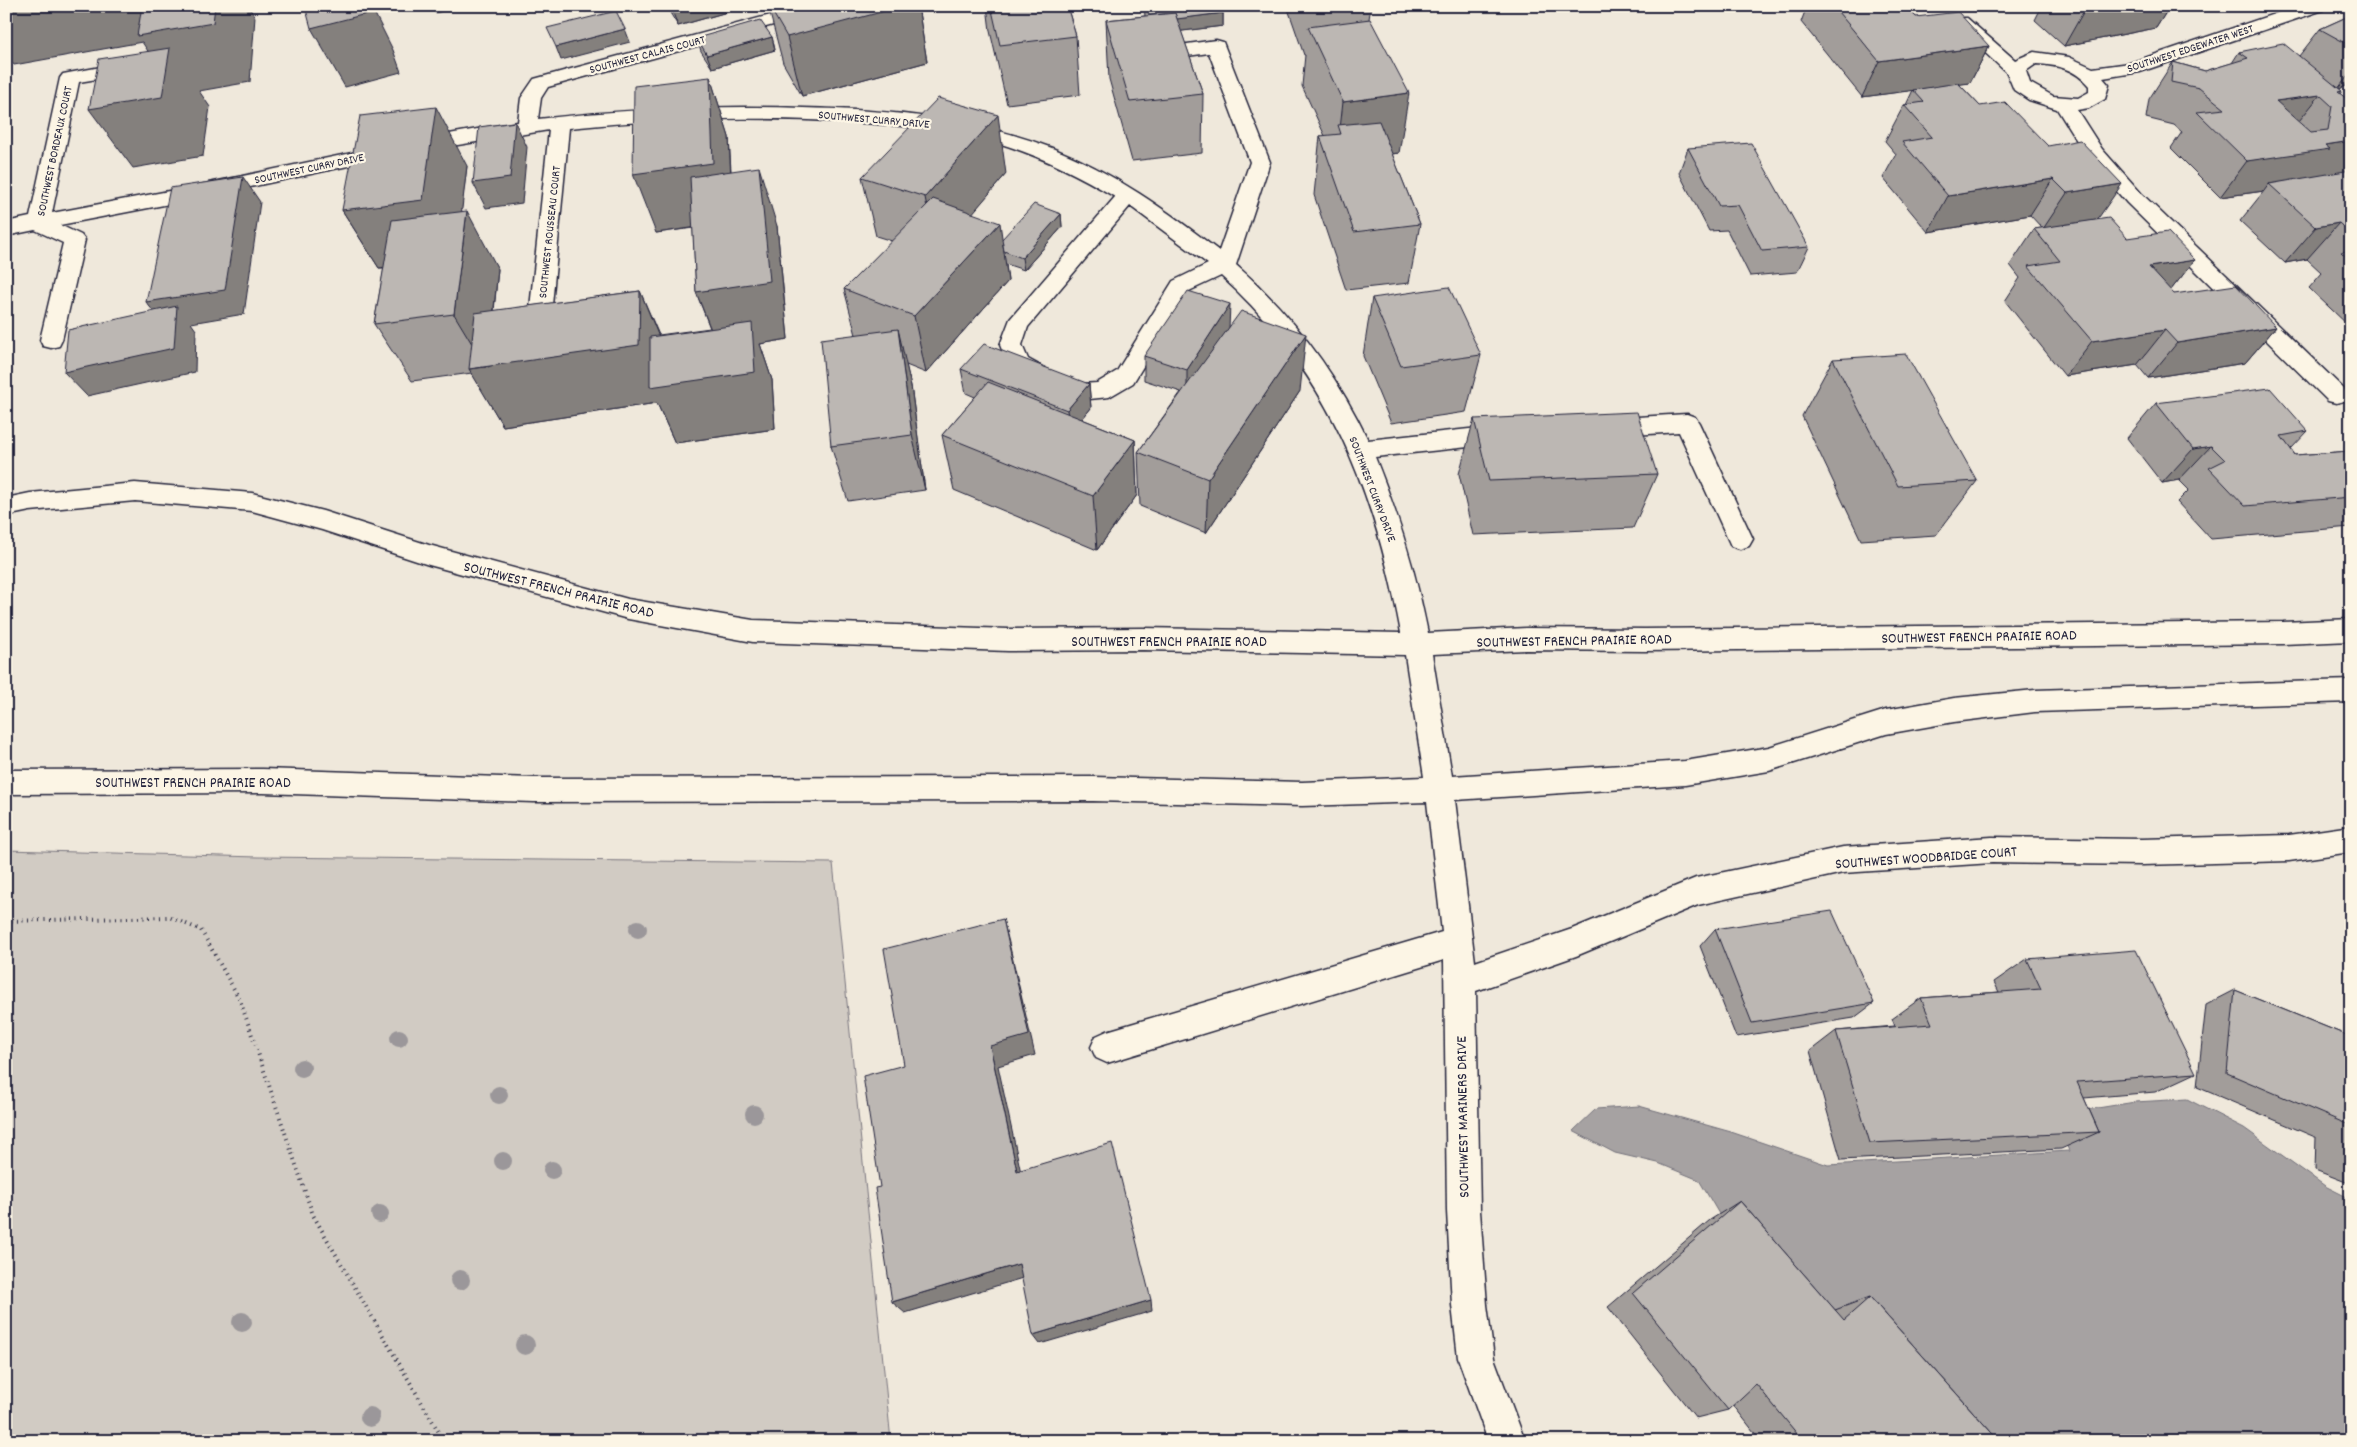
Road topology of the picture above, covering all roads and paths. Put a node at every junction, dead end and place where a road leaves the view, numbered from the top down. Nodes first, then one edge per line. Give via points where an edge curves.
1 (2317, 6) edge
2 (800, 12) edge
3 (1956, 18) edge
4 (1130, 58) edge
5 (147, 65) edge
6 (2016, 71) junction
7 (2091, 74) junction
8 (2064, 104) junction
9 (560, 123) junction
10 (528, 127) junction
11 (1127, 196) junction
12 (39, 223) junction
13 (6, 229) edge
14 (1225, 265) junction
15 (591, 316) edge
16 (51, 340) dead end
17 (2336, 395) dead end
18 (1580, 429) edge
19 (1532, 432) edge
20 (1361, 450) junction
21 (6, 507) edge
22 (1740, 539) dead end
23 (2351, 630) edge
24 (1417, 644) junction
25 (2351, 691) edge
26 (6, 782) edge
27 (1438, 789) junction
28 (2351, 839) edge
29 (6, 920) edge
30 (1457, 942) junction
31 (1460, 982) junction
32 (1107, 1047) dead end
33 (444, 1441) edge
34 (1507, 1441) edge

1 - 7 street, SOUTHWEST EDGEWATER WEST via 2133,68
2 - 10 street, SOUTHWEST CALAIS COURT via 540,83 530,98
3 - 6 street
4 - 14 street via 1216,46 1260,162
5 - 12 street, SOUTHWEST BORDEAUX COURT via 70,78
6 - 7 street via 2022,63 2034,58 2058,59
6 - 8 street via 2021,86 2036,96
7 - 8 street via 2099,85 2098,95 2082,104
8 - 17 street via 2094,153 2134,198
9 - 10 street, SOUTHWEST CURRY DRIVE
9 - 11 street, SOUTHWEST CURRY DRIVE via 631,116 750,112 870,117 937,124 1032,147 1091,173
9 - 15 street, SOUTHWEST ROUSSEAU COURT via 541,308 557,319
10 - 12 street, SOUTHWEST CURRY DRIVE via 412,146 135,206
11 - 14 street, SOUTHWEST CURRY DRIVE
11 - 14 street via 1018,324 1011,345 1018,364 1049,381 1080,392 1101,391 1125,377 1181,286
12 - 13 street, SOUTHWEST CURRY DRIVE
12 - 16 street via 74,240
14 - 20 street, SOUTHWEST CURRY DRIVE via 1301,347 1324,378
18 - 22 street via 1687,423
19 - 20 street
20 - 24 street, SOUTHWEST CURRY DRIVE via 1391,531
21 - 24 street, SOUTHWEST FRENCH PRAIRIE ROAD via 135,492 252,502 429,555 628,609 753,631 1008,640
23 - 24 street, SOUTHWEST FRENCH PRAIRIE ROAD via 1645,640 1526,638
24 - 27 street, SOUTHWEST CURRY DRIVE
25 - 27 street, SOUTHWEST FRENCH PRAIRIE ROAD via 2035,701 1886,722 1769,759 1685,773
26 - 27 street, SOUTHWEST FRENCH PRAIRIE ROAD via 263,781 534,790 1093,789 1302,794
27 - 30 street, SOUTHWEST MARINERS DRIVE
28 - 31 street, SOUTHWEST WOODBRIDGE COURT via 2289,848 2142,852 1992,850 1843,860 1696,892 1576,942
29 - 33 path via 169,917 201,930 240,1000 313,1215
30 - 31 street, SOUTHWEST MARINERS DRIVE
30 - 32 street
31 - 34 street, SOUTHWEST MARINERS DRIVE via 1464,1269 1476,1356

